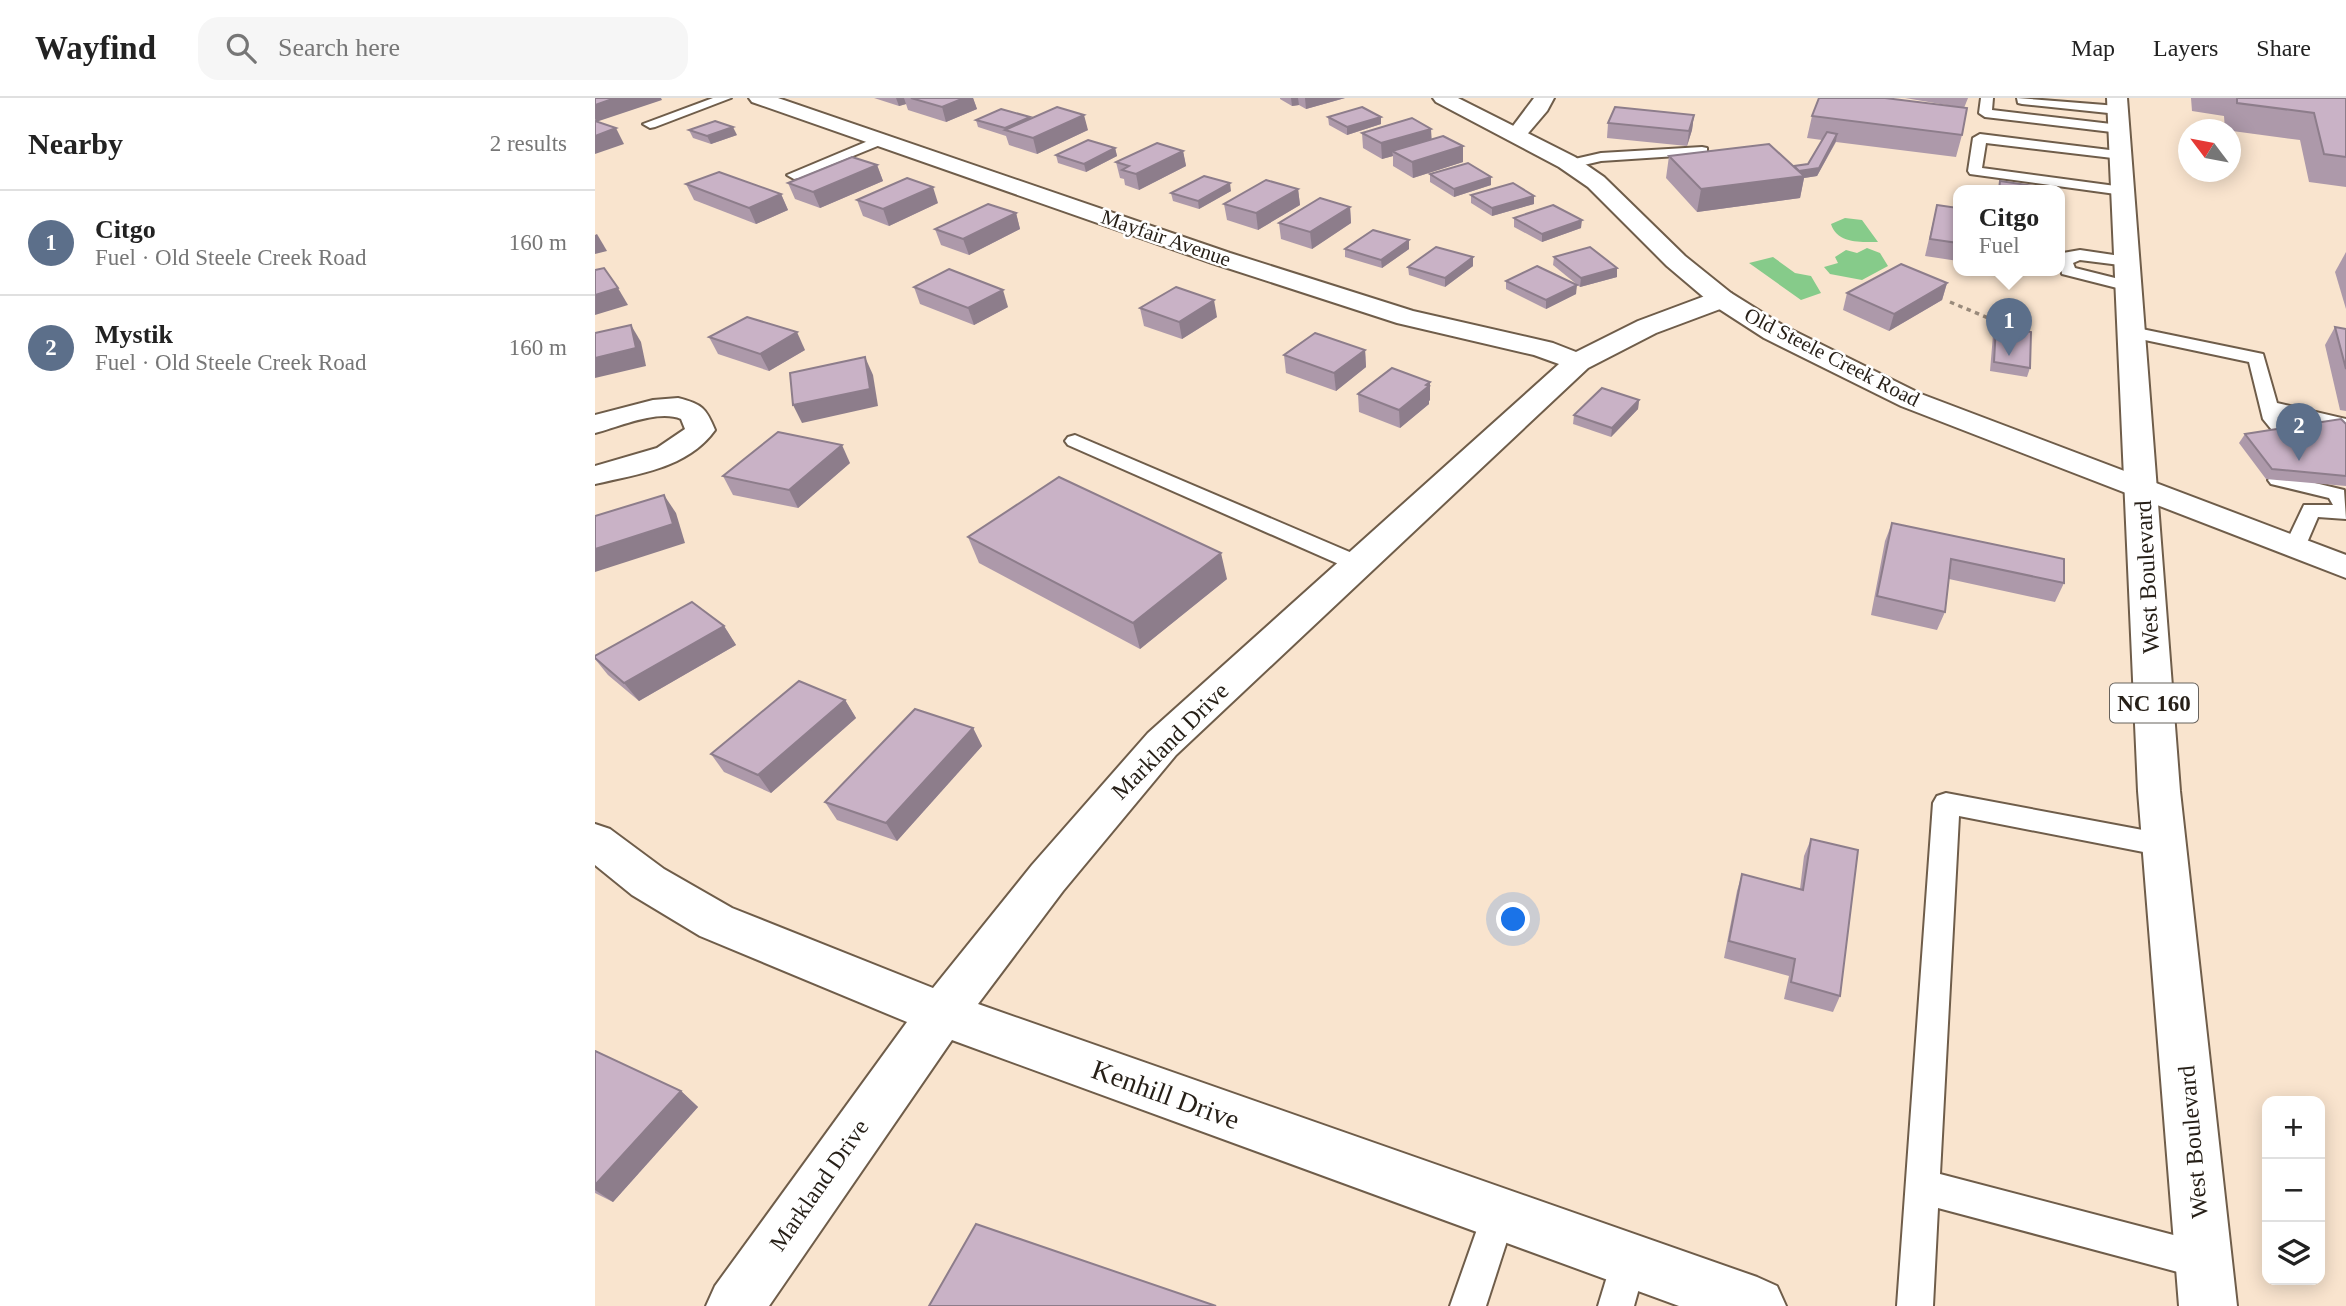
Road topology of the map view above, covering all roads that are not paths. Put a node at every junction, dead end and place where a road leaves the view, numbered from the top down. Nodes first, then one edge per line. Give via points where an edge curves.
1 (725, 98) edge
2 (759, 98) edge
3 (1443, 98) edge
4 (1544, 98) edge
5 (1987, 98) edge
6 (2015, 99) edge
7 (650, 124) dead end
8 (1517, 134) junction
9 (2120, 137) edge
10 (880, 140) junction
11 (1702, 151) edge
12 (1571, 164) junction
13 (794, 174) dead end
14 (2065, 260) edge
15 (2065, 267) edge
16 (2129, 273) junction
17 (1722, 299) junction
18 (2132, 332) junction
19 (1578, 362) junction
20 (2270, 413) junction
21 (595, 424) edge
22 (2346, 425) edge
23 (2323, 431) edge
24 (2255, 434) edge
25 (2287, 436) edge
26 (1075, 440) dead end
27 (595, 475) edge
28 (2278, 480) edge
29 (2142, 487) junction
30 (2342, 500) edge
31 (2295, 547) junction
32 (1358, 564) junction
33 (2346, 566) edge
34 (595, 841) edge
35 (2164, 845) junction
36 (940, 1013) junction
37 (1924, 1187) junction
38 (1499, 1213) junction
39 (2204, 1261) junction
40 (1623, 1283) edge
41 (735, 1306) edge
42 (1468, 1306) edge
43 (1757, 1306) edge
44 (1915, 1306) edge
45 (2208, 1306) edge

1 - 7 lane
2 - 10 street, Mayfair Avenue
3 - 8 street, Old Steele Creek Road
4 - 8 street
5 - 9 lane via 1985,113
6 - 9 lane
8 - 12 street, Old Steele Creek Road
9 - 9 lane via 1975,171 1980,138
9 - 16 street, West Boulevard / NC 160
10 - 13 lane
10 - 19 street, Mayfair Avenue via 1300,284
11 - 12 lane via 1601,157
12 - 17 street, Old Steele Creek Road
14 - 16 lane via 2080,255
15 - 16 lane via 2079,276
16 - 18 street, West Boulevard / NC 160
17 - 19 street, Markland Drive via 1647,327
17 - 29 street, Old Steele Creek Road via 1774,332 1889,391
18 - 20 lane via 2257,358
18 - 29 street, West Boulevard / NC 160
19 - 32 street, Markland Drive
20 - 22 lane
20 - 23 lane
20 - 24 lane
20 - 25 lane
21 - 27 street via 678,407 694,414 699,430 685,446 656,459
26 - 32 lane
28 - 30 lane
29 - 31 street, Old Steele Creek Road
29 - 35 street, West Boulevard / NC 160
30 - 31 lane via 2311,510
31 - 33 street, Old Steele Creek Road
32 - 36 street, Markland Drive via 1162,744 1107,803
34 - 36 street, Kenhill Drive via 647,882 716,922
35 - 37 lane via 1946,803
35 - 39 street, West Boulevard / NC 160
36 - 38 street, Kenhill Drive
36 - 41 street, Markland Drive
37 - 39 lane
37 - 44 lane
38 - 40 street, Kenhill Drive
38 - 42 lane
39 - 45 street, West Boulevard / NC 160
40 - 43 street, Kenhill Drive

